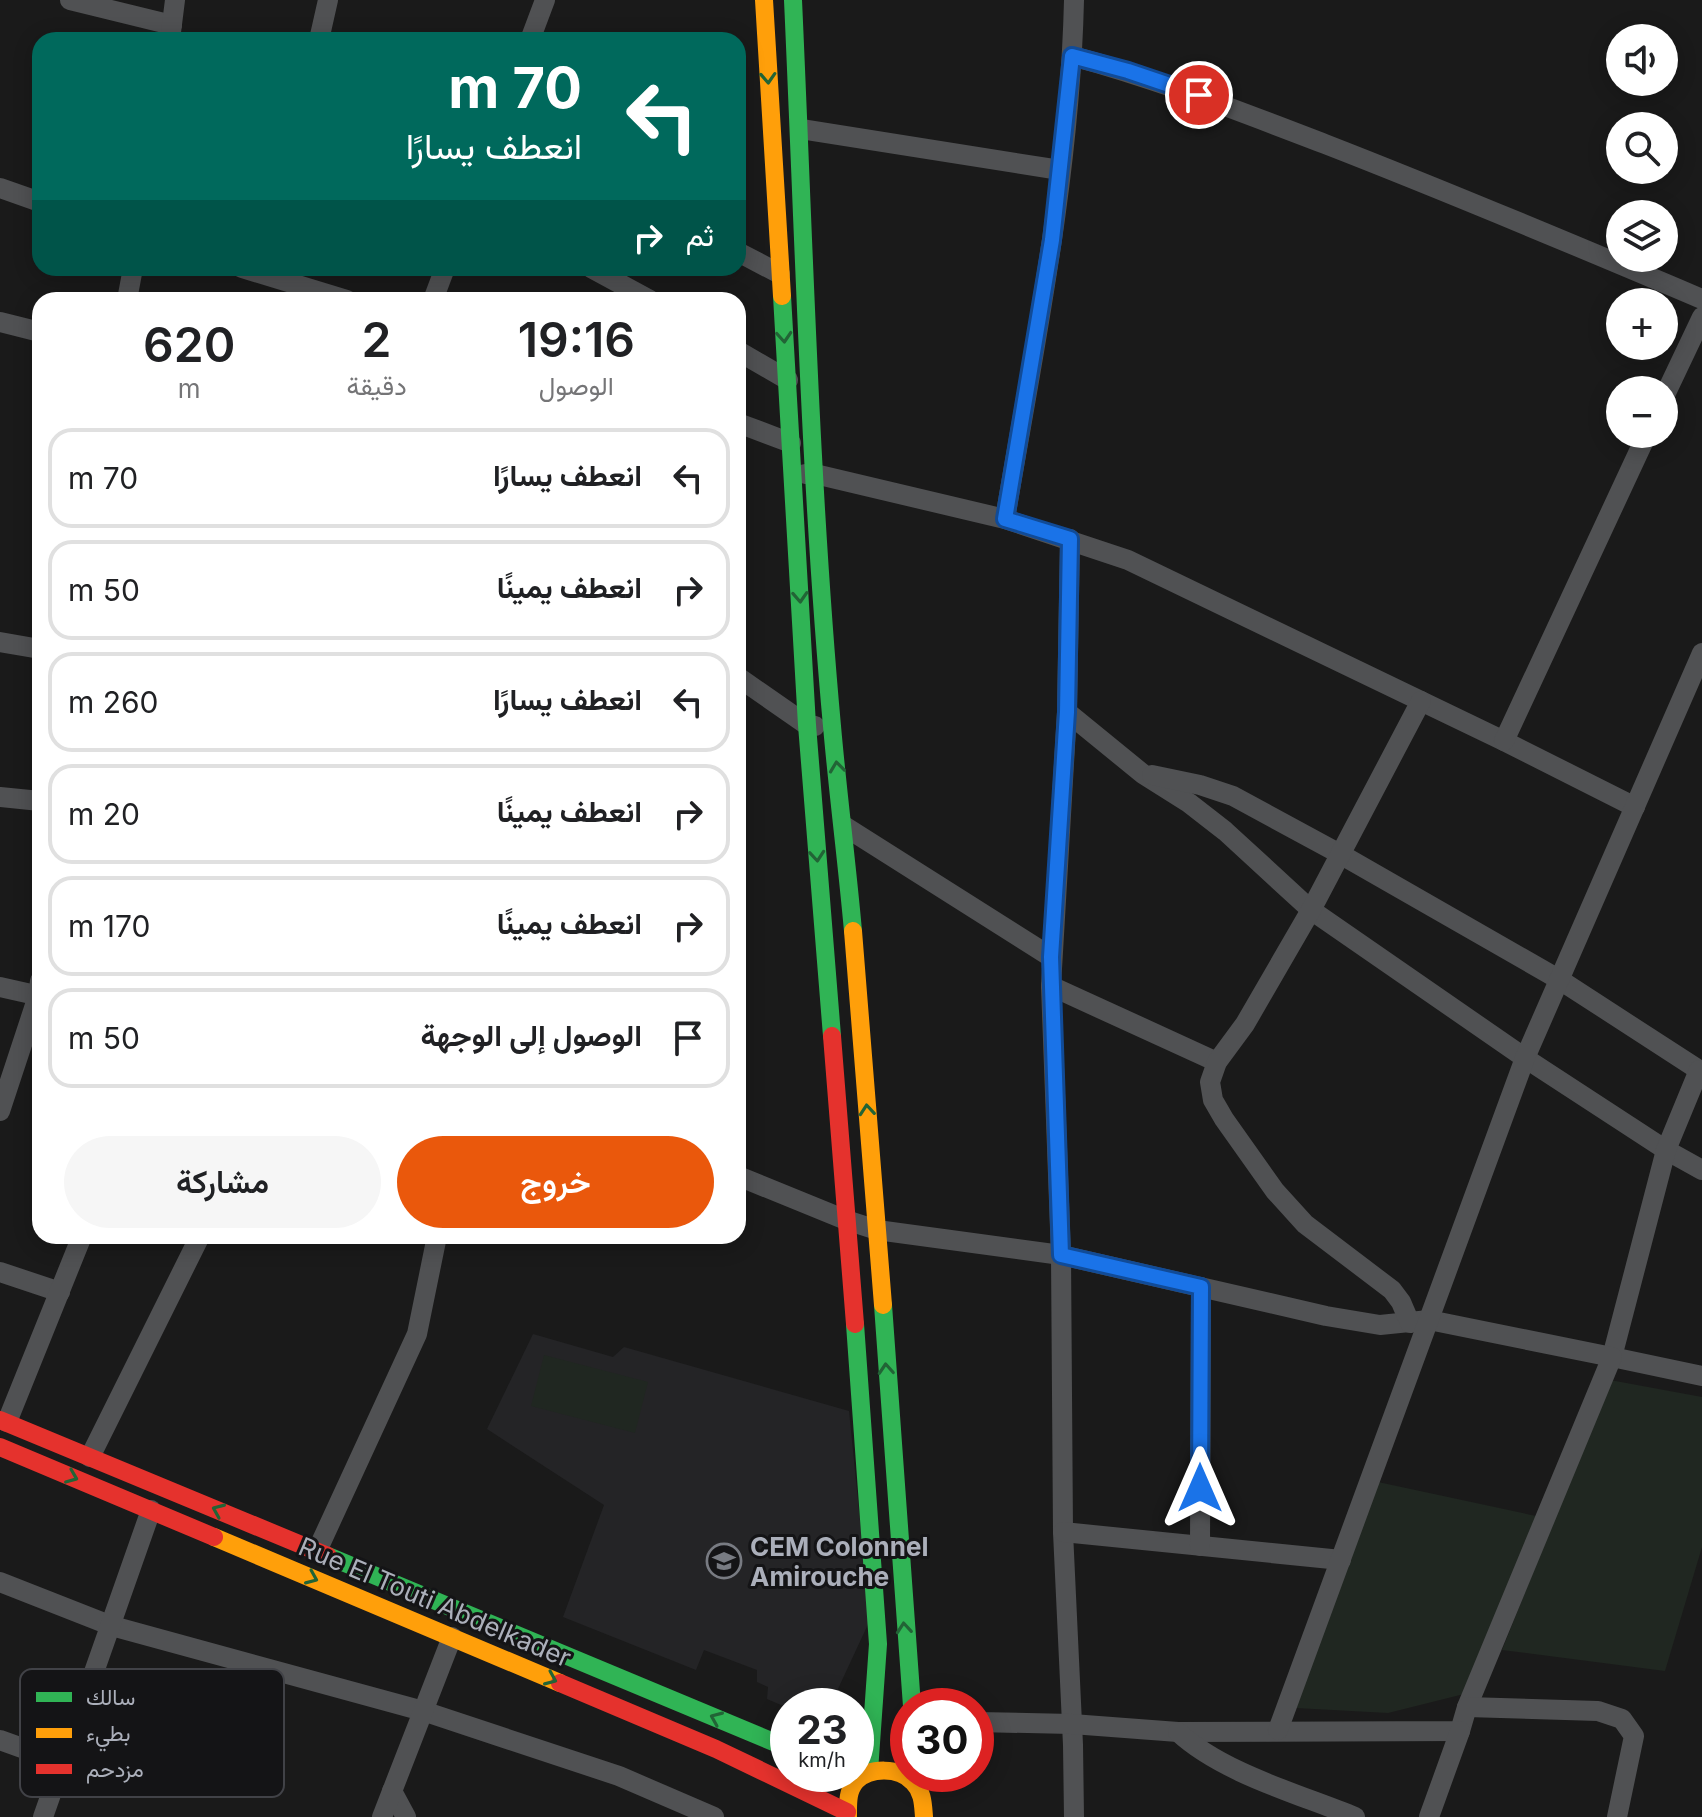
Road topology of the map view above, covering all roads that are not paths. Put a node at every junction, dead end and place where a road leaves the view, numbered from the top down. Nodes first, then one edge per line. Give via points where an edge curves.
1 (70, 0) edge
2 (175, 0) edge
3 (328, 0) edge
4 (545, 0) edge
5 (764, 0) edge
6 (793, 0) edge
7 (1074, 0) edge
8 (171, 32) edge
9 (321, 32) edge
10 (533, 32) edge
11 (1072, 56) junction
12 (801, 129) junction
13 (1060, 170) junction
14 (0, 188) edge
15 (32, 199) edge
16 (746, 256) edge
17 (780, 274) junction
18 (268, 276) edge
19 (606, 276) edge
20 (321, 292) edge
21 (635, 292) edge
22 (1702, 299) edge
23 (1702, 317) edge
24 (0, 322) edge
25 (32, 330) edge
26 (746, 356) edge
27 (1674, 376) edge
28 (788, 380) junction
29 (746, 426) edge
30 (791, 443) junction
31 (1640, 448) edge
32 (793, 474) junction
33 (815, 474) junction
34 (1005, 519) junction
35 (1070, 539) junction
36 (0, 642) edge
37 (32, 648) edge
38 (1702, 653) edge
39 (746, 683) edge
40 (1421, 701) junction
41 (1067, 712) junction
42 (807, 725) junction
43 (832, 727) junction
44 (1504, 741) junction
45 (1143, 774) junction
46 (0, 797) edge
47 (32, 800) edge
48 (1635, 807) junction
49 (844, 826) junction
50 (1340, 854) junction
51 (1311, 910) junction
52 (1051, 957) junction
53 (1560, 980) junction
54 (1051, 986) junction
55 (0, 987) edge
56 (32, 990) edge
57 (32, 1013) edge
58 (1525, 1058) junction
59 (1217, 1062) junction
60 (1700, 1071) edge
61 (0, 1111) edge
62 (1666, 1150) junction
63 (1702, 1170) edge
64 (746, 1179) edge
65 (846, 1220) junction
66 (877, 1230) junction
67 (79, 1244) edge
68 (196, 1244) edge
69 (433, 1244) edge
70 (1061, 1255) junction
71 (0, 1272) edge
72 (1201, 1287) junction
73 (60, 1292) junction
74 (1419, 1322) junction
75 (1612, 1357) junction
76 (1702, 1376) edge
77 (3, 1421) edge
78 (0, 1447) edge
79 (90, 1457) junction
80 (151, 1510) junction
81 (1063, 1532) junction
82 (1200, 1546) junction
83 (317, 1551) junction
84 (1341, 1560) junction
85 (0, 1582) edge
86 (112, 1626) junction
87 (452, 1637) junction
88 (96, 1669) edge
89 (269, 1669) edge
90 (284, 1673) edge
91 (870, 1688) edge
92 (910, 1688) edge
93 (1467, 1707) junction
94 (423, 1711) junction
95 (994, 1722) edge
96 (1072, 1724) junction
97 (1278, 1730) junction
98 (1460, 1731) junction
99 (1178, 1732) junction
100 (0, 1740) edge
101 (770, 1740) edge
102 (20, 1747) edge
103 (874, 1773) edge
104 (392, 1791) junction
105 (851, 1792) edge
106 (924, 1792) edge
107 (50, 1797) edge
108 (927, 1812) edge
109 (847, 1814) edge
110 (43, 1817) edge
111 (382, 1817) edge
112 (406, 1817) edge
113 (714, 1817) edge
114 (1074, 1817) edge
115 (1355, 1817) edge
116 (1429, 1817) edge
117 (1617, 1817) edge

1 - 8 street
2 - 8 street
3 - 9 street
4 - 10 street
5 -> 17 main road
6 - 12 main road
7 - 11 street
11 - 13 street
11 - 22 street via 1228,106
12 - 13 street
12 - 33 main road
13 - 34 street
14 - 15 street
16 - 17 street
17 -> 28 main road
18 - 20 street
19 - 21 street
23 - 27 street
24 - 25 street
26 - 28 street
28 - 30 main road
29 - 30 street
30 - 32 main road
31 - 44 street
32 - 33 street
32 -> 42 main road
33 - 34 street
33 - 43 main road
34 - 35 street
35 - 40 street via 1128,560
35 - 41 street
36 - 37 street
38 - 48 street
39 - 42 street
40 - 44 street
40 - 50 street
41 - 45 street
41 - 52 street
42 - 43 street
42 -> 65 main road
49 -> 43 main road
44 - 48 street
45 - 50 street via 1233,796
45 - 51 street via 1225,831
46 - 47 street
48 - 53 street
49 - 52 street
66 -> 49 main road
50 - 51 street
50 - 53 street
51 - 58 street
51 - 59 street
52 - 54 street
53 - 58 street
53 - 60 street
54 - 59 street
54 - 70 street
55 - 56 street
57 - 61 street
58 - 62 street
58 - 74 street
59 - 74 street via 1210,1082 1213,1100 1275,1191 1305,1224 1392,1290
60 - 62 street
62 - 63 street
62 - 75 street
64 - 65 street
65 - 66 street
65 - 91 main road via 878,1631
66 - 70 street
92 -> 66 main road
67 - 73 street
68 - 79 street
69 - 83 street via 417,1334
70 - 72 street
70 - 81 street
71 - 73 street
72 - 74 street via 1380,1325
72 - 82 street
73 - 77 street
74 - 75 street
74 - 84 street
75 - 76 street
75 - 93 street
77 - 79 main road, Rue El Touti Abdelkader
78 -> 80 main road, Rue El Touti Abdelkader
83 -> 79 main road, Rue El Touti Abdelkader
80 - 86 street
80 -> 87 main road, Rue El Touti Abdelkader
81 - 82 street
81 - 96 street
82 - 84 street
101 -> 83 main road, Rue El Touti Abdelkader
84 - 97 street
85 - 86 street
86 - 88 street
86 - 89 street
87 - 94 street
87 -> 109 main road, Rue El Touti Abdelkader via 716,1749
90 - 94 street
93 - 98 street
93 - 117 street via 1598,1711 1622,1719 1634,1741
94 - 104 street
94 - 113 street via 619,1776
95 - 96 street
96 - 99 street
96 - 114 street
97 - 98 street
97 - 99 street
98 - 116 street
99 - 115 street via 1217,1761
100 - 102 street
103 - 108 main road via 902,1773 918,1786
104 - 111 street
104 - 112 street
105 - 109 main road
106 - 108 main road
107 - 110 street

